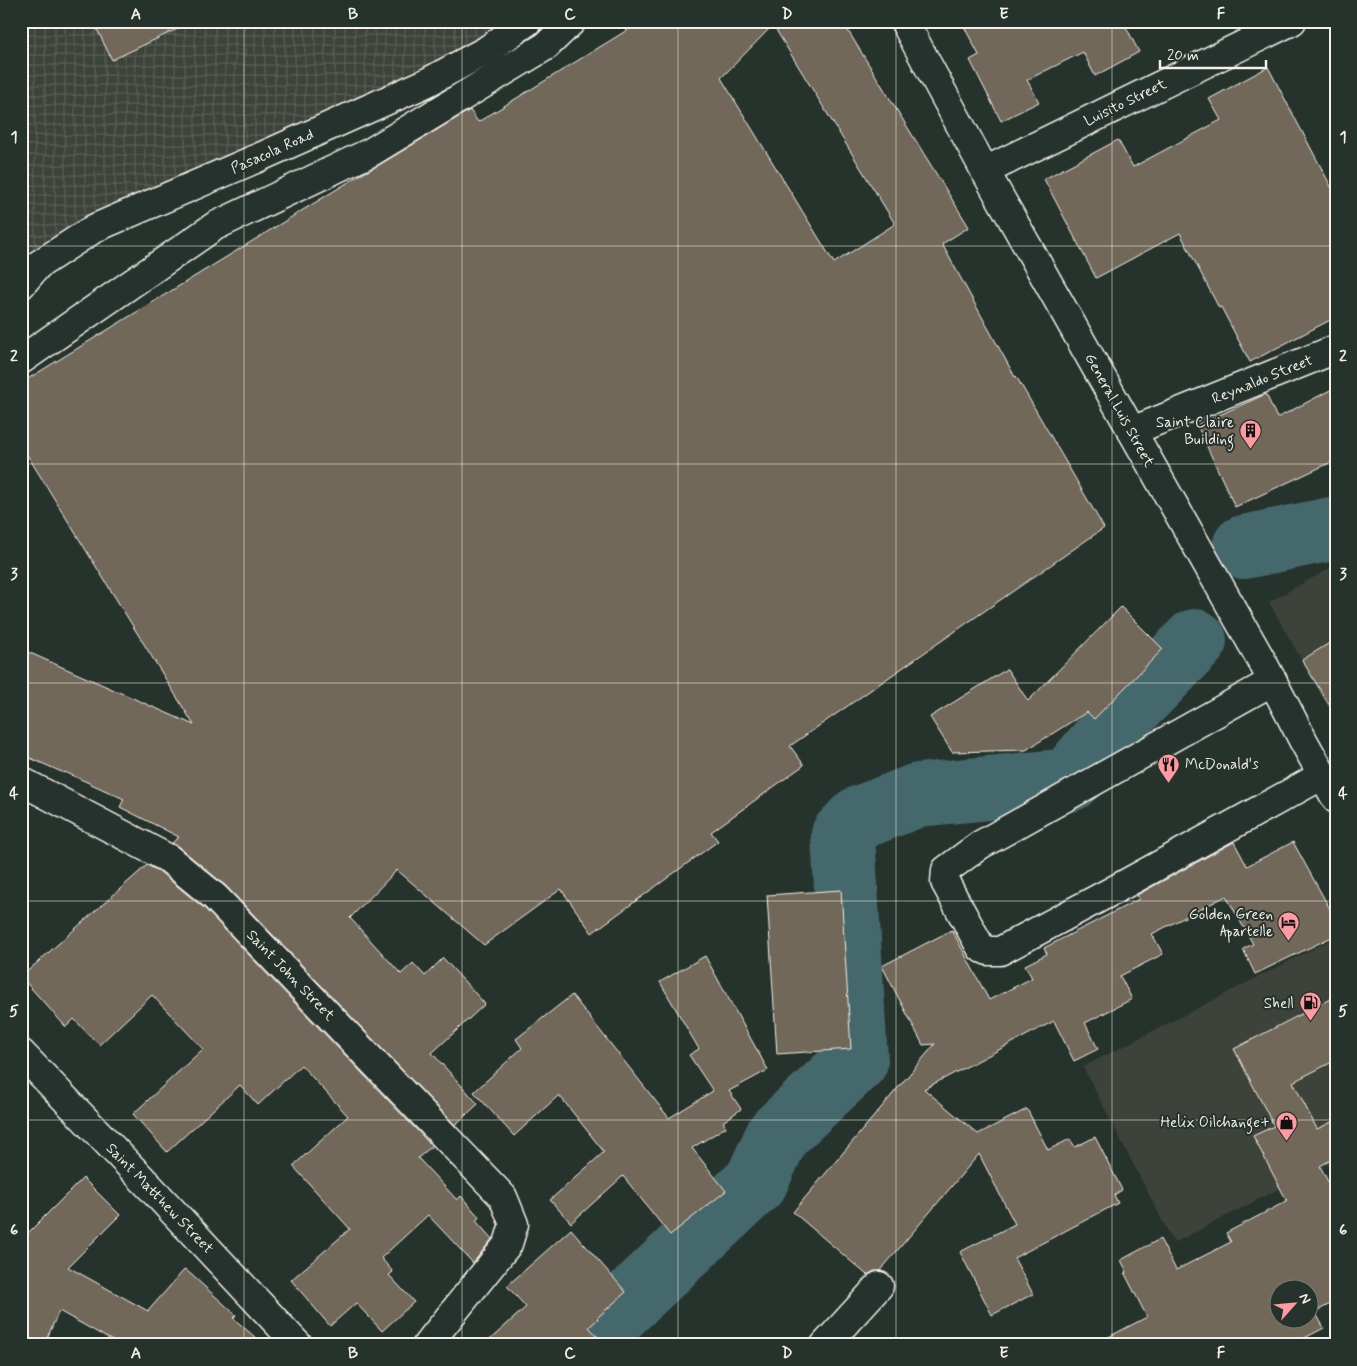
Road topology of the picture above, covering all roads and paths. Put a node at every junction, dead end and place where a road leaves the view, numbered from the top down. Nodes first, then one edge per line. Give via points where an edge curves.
1 (528, 21) edge
2 (572, 21) edge
3 (904, 21) edge
4 (1292, 21) edge
5 (985, 170) junction
6 (21, 285) edge
7 (1336, 349) edge
8 (21, 360) edge
9 (1132, 431) junction
10 (1273, 681) junction
11 (21, 781) edge
12 (1329, 787) edge
13 (22, 1056) edge
14 (879, 1286) dead end
15 (298, 1345) edge
16 (427, 1345) edge
17 (825, 1345) edge

1 - 6 street, Pasacola Road via 488,50 426,83 95,228 38,265
2 - 8 street via 546,46 371,152 215,226
3 - 5 street, General Luis Street
4 - 5 street, Luisito Street
5 - 9 street, General Luis Street
7 - 9 street, Reynaldo Street
9 - 10 street, General Luis Street
10 - 12 street, General Luis Street
10 - 12 street via 980,845 946,870 945,882 981,948 1000,951 1123,885
11 - 16 street, Saint John Street via 169,859 216,897 503,1197 514,1224 508,1244
13 - 15 street, Saint Matthew Street
14 - 17 street

